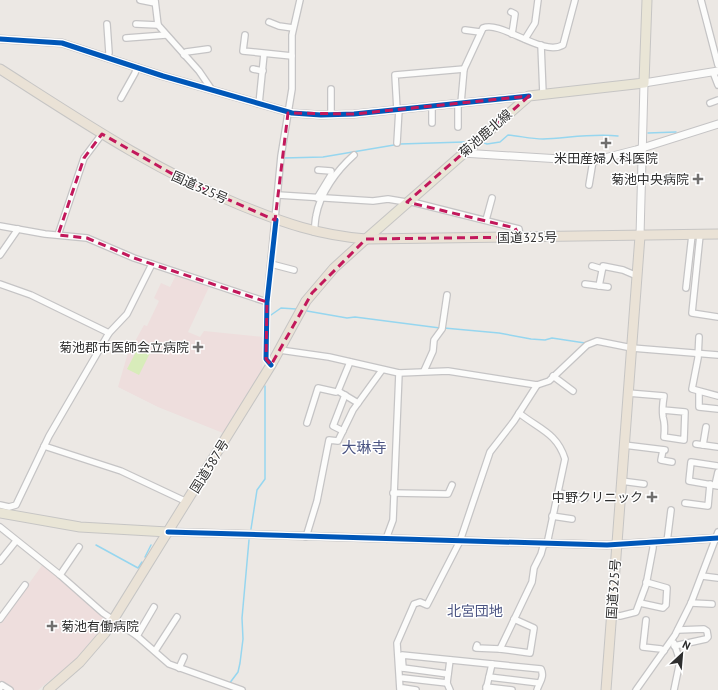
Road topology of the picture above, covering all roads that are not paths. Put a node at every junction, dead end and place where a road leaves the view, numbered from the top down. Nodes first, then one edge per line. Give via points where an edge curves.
1 (140, 0) edge
2 (300, 0) edge
3 (538, 0) edge
4 (575, 0) edge
5 (648, 0) edge
6 (701, 0) edge
7 (155, 2) edge
8 (511, 12) dead end
9 (269, 22) dead end
10 (107, 24) dead end
11 (136, 24) dead end
12 (158, 25) junction
13 (293, 28) junction
14 (465, 30) dead end
15 (480, 32) junction
16 (512, 34) junction
17 (166, 35) junction
18 (245, 35) dead end
19 (126, 38) dead end
20 (0, 39) edge
21 (525, 39) junction
22 (541, 45) junction
23 (208, 49) dead end
24 (264, 54) junction
25 (184, 55) junction
26 (292, 56) junction
27 (107, 58) junction
28 (718, 65) edge
29 (137, 67) junction
30 (0, 69) edge
31 (253, 69) dead end
32 (464, 70) junction
33 (263, 71) junction
34 (715, 71) edge
35 (644, 83) junction
36 (718, 85) edge
37 (331, 89) dead end
38 (212, 90) junction
39 (543, 94) junction
40 (529, 96) junction
41 (121, 98) dead end
42 (718, 100) edge
43 (460, 103) junction
44 (710, 103) dead end
45 (259, 104) junction
46 (432, 106) junction
47 (398, 110) junction
48 (288, 113) junction
49 (331, 115) junction
50 (432, 123) dead end
51 (718, 124) edge
52 (458, 127) dead end
53 (102, 134) junction
54 (397, 143) dead end
55 (643, 148) junction
56 (462, 153) junction
57 (354, 155) dead end
58 (593, 161) junction
59 (318, 170) dead end
60 (589, 184) dead end
61 (278, 195) junction
62 (320, 198) junction
63 (492, 198) dead end
64 (407, 202) junction
65 (276, 220) junction
66 (486, 220) junction
67 (0, 226) edge
68 (18, 229) junction
69 (314, 232) junction
70 (718, 234) edge
71 (58, 235) junction
72 (696, 235) junction
73 (640, 236) junction
74 (520, 237) junction
75 (366, 239) junction
76 (0, 255) edge
77 (152, 264) junction
78 (271, 264) junction
79 (592, 266) dead end
80 (602, 269) junction
81 (294, 270) dead end
82 (637, 276) junction
83 (0, 284) edge
84 (585, 284) dead end
85 (599, 286) junction
86 (608, 287) dead end
87 (686, 288) dead end
88 (447, 295) dead end
89 (267, 302) junction
90 (718, 317) edge
91 (109, 333) junction
92 (699, 337) dead end
93 (632, 348) junction
94 (280, 350) junction
95 (698, 354) junction
96 (718, 355) edge
97 (350, 362) junction
98 (271, 365) junction
99 (382, 370) junction
100 (424, 371) junction
101 (399, 372) junction
102 (553, 376) junction
103 (537, 385) junction
104 (338, 391) junction
105 (573, 391) dead end
106 (699, 392) junction
107 (628, 393) junction
108 (345, 396) junction
109 (718, 396) edge
110 (358, 403) junction
111 (663, 410) junction
112 (718, 410) edge
113 (519, 413) junction
114 (307, 423) dead end
115 (706, 427) dead end
116 (343, 431) junction
117 (696, 444) dead end
118 (624, 445) junction
119 (703, 445) junction
120 (44, 446) junction
121 (718, 447) edge
122 (672, 462) dead end
123 (718, 466) edge
124 (718, 472) edge
125 (621, 481) junction
126 (644, 484) dead end
127 (452, 485) dead end
128 (714, 485) edge
129 (393, 493) junction
130 (559, 493) junction
131 (585, 498) dead end
132 (187, 502) junction
133 (685, 503) dead end
134 (0, 505) edge
135 (671, 510) dead end
136 (0, 512) edge
137 (552, 516) junction
138 (572, 519) dead end
139 (1, 531) edge
140 (168, 532) junction
141 (306, 536) junction
142 (717, 536) edge
143 (386, 539) junction
144 (16, 541) junction
145 (460, 541) junction
146 (666, 542) junction
147 (653, 543) junction
148 (546, 544) junction
149 (616, 545) junction
150 (79, 547) dead end
151 (0, 562) edge
152 (60, 575) junction
153 (702, 576) junction
154 (718, 578) edge
155 (646, 582) junction
156 (24, 585) dead end
157 (640, 603) junction
158 (691, 603) junction
159 (712, 604) dead end
160 (154, 607) dead end
161 (2, 612) edge
162 (612, 615) junction
163 (177, 617) dead end
164 (0, 619) edge
165 (514, 619) junction
166 (646, 620) dead end
167 (114, 621) junction
168 (676, 632) junction
169 (136, 636) junction
170 (674, 646) junction
171 (476, 648) dead end
172 (500, 649) junction
173 (155, 651) junction
174 (664, 651) junction
175 (184, 657) dead end
176 (450, 660) junction
177 (492, 664) junction
178 (179, 668) junction
179 (402, 668) junction
180 (448, 674) junction
181 (489, 677) junction
182 (403, 678) junction
183 (515, 680) junction
184 (447, 683) junction
185 (539, 683) junction
186 (0, 686) edge
187 (402, 689) edge
188 (486, 689) edge
189 (10, 690) edge
190 (48, 690) edge
191 (241, 690) edge
192 (416, 690) edge
193 (450, 690) edge
194 (513, 690) edge
195 (536, 690) edge
196 (606, 690) edge
197 (636, 690) edge
198 (674, 690) edge

1 - 7 street
2 - 13 street
3 - 21 street via 535,23
4 - 22 street via 562,45 555,48
5 - 35 main road
6 - 28 street
7 - 12 street
8 - 16 street via 515,14
9 - 13 street
10 - 27 street
11 - 12 street
12 - 17 street
13 - 26 street
14 - 15 street
15 - 16 street via 486,27
15 - 32 street
16 - 21 street
17 - 19 street
17 - 25 street
18 - 24 street via 243,51
20 - 27 street via 62,43
21 - 22 street
22 - 39 street
23 - 25 street via 186,52
24 - 26 street
24 - 33 street
25 - 38 street
26 - 48 street via 292,89
27 - 29 street
29 - 38 street
29 - 41 street
30 - 53 highway, 国道325号
31 - 33 street
32 - 43 street
32 - 47 street via 395,75
33 - 45 street
34 - 35 street
34 - 36 street
35 - 39 main road
35 - 55 street
37 - 49 street
38 - 45 street
39 - 40 main road
40 - 43 street
40 - 56 main road, 菊池鹿北線
42 - 44 street
43 - 46 street
43 - 52 street
45 - 48 street
46 - 47 street
46 - 50 street
47 - 49 street
47 - 54 street
48 - 49 street
48 - 61 street
51 - 55 street
53 - 65 highway, 国道325号 via 177,177
53 - 71 street via 84,158
55 - 58 street
55 - 73 street
56 - 58 street
56 - 64 main road, 菊池鹿北線
57 - 62 street via 335,175
58 - 60 street
59 - 62 street via 331,171 332,174
61 - 62 street
61 - 65 street
62 - 64 street via 388,199
62 - 69 street
63 - 66 street
64 - 66 street
64 - 75 main road, 菊池鹿北線
65 - 69 highway, 国道325号
65 - 78 street
66 - 74 street via 515,228 520,232
67 - 68 street
68 - 71 street
68 - 76 street
69 - 75 highway, 国道325号
70 - 72 highway
71 - 77 street via 87,238
72 - 73 highway
72 - 87 street
72 - 90 street via 692,313
73 - 74 highway, 国道325号
73 - 82 highway, 国道325号
74 - 75 highway, 国道325号
75 - 94 highway, 国道387号 via 334,268 312,293
77 - 89 street
77 - 91 street via 127,314
78 - 81 street
78 - 89 street
79 - 80 street
80 - 82 street via 605,266
80 - 85 street
82 - 93 highway, 国道325号
83 - 91 street via 31,295
84 - 85 street
85 - 86 street
88 - 100 street via 442,329 434,340 433,351
89 - 98 street via 266,359
91 - 120 street
92 - 95 street
93 - 95 street
93 - 102 street via 594,342 580,351
93 - 107 highway, 国道325号
94 - 97 street
94 - 98 highway, 国道387号
95 - 96 street
95 - 106 street via 692,389
97 - 99 street
97 - 104 street
98 - 132 highway, 国道387号
99 - 101 street
99 - 110 street
100 - 101 street
100 - 103 street via 448,371
101 - 129 street
102 - 103 street
102 - 105 street
103 - 113 street
104 - 108 street
104 - 114 street via 318,388
106 - 109 street
106 - 112 street via 699,407
107 - 111 street via 664,396
107 - 118 highway, 国道325号
108 - 110 street
108 - 116 street via 333,426
110 - 116 street
111 - 111 street via 666,424 664,437 684,440 685,412
113 - 130 street via 545,429 562,448 565,460
113 - 145 street via 490,452
115 - 119 street
116 - 141 street via 338,441 329,440 317,501
117 - 119 street
118 - 122 street via 664,450 661,460
118 - 125 highway, 国道325号
119 - 121 street
120 - 132 street via 121,471
120 - 134 street via 16,506
123 - 128 street via 691,462 689,481
124 - 128 street
125 - 126 street
125 - 149 highway, 国道325号
127 - 129 street via 448,494
128 - 133 street via 708,506
129 - 143 street via 392,520
130 - 131 street
130 - 137 street
132 - 140 highway, 国道387号
135 - 146 street
136 - 140 main road via 80,527
137 - 138 street
137 - 148 street
139 - 144 street
140 - 141 street
140 - 167 highway, 国道387号
141 - 143 street
142 - 146 street
142 - 153 street
143 - 145 street
144 - 151 street
144 - 152 street
145 - 148 street
145 - 187 street via 427,605 420,602 414,604 397,643
146 - 147 street
147 - 149 street
147 - 155 street
148 - 149 street
148 - 165 street via 534,568 532,582
149 - 162 highway, 国道325号
150 - 152 street
152 - 167 street
153 - 154 street
153 - 158 street
155 - 157 street
155 - 157 street via 667,588 666,605 663,608
156 - 161 street
157 - 162 street via 633,614
158 - 159 street
158 - 168 street
160 - 169 street
161 - 164 street
162 - 196 highway, 国道325号
163 - 173 street
165 - 172 street
165 - 172 street via 534,628 530,652
166 - 174 street via 643,647
167 - 169 street
167 - 190 highway, 国道387号 via 93,648
168 - 170 street
168 - 170 street via 704,629 708,637
168 - 174 street
169 - 173 street
170 - 198 street via 680,661
171 - 172 street
173 - 178 street via 169,664
174 - 197 street
175 - 178 street
176 - 177 street
176 - 179 street via 402,656
176 - 180 street
177 - 181 street
177 - 185 street via 541,669 543,673
178 - 191 street
179 - 180 street
179 - 182 street
180 - 184 street
181 - 183 street
181 - 188 street
182 - 184 street
182 - 187 street
183 - 185 street
183 - 194 street
184 - 193 street
185 - 195 street
186 - 189 street
187 - 192 street
188 - 194 street

